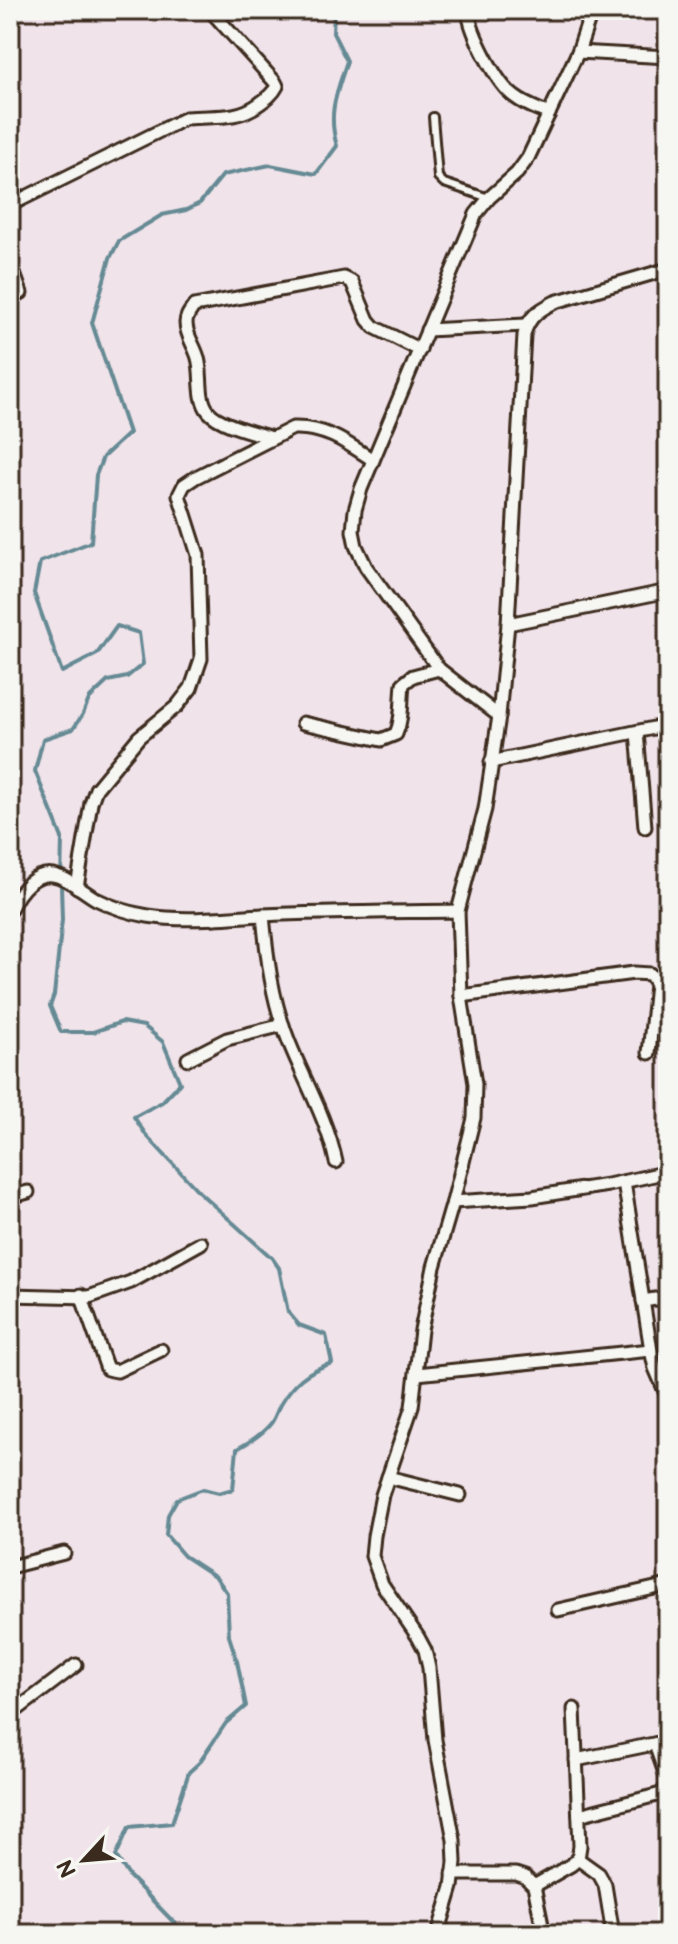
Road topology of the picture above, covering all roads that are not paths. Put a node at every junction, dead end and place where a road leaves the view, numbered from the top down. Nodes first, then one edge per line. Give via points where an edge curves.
1 (210, 10) edge
2 (468, 10) edge
3 (592, 10) edge
4 (578, 52) junction
5 (668, 57) edge
6 (549, 114) junction
7 (433, 117) dead end
8 (489, 198) junction
9 (10, 205) edge
10 (10, 262) edge
11 (668, 269) edge
12 (21, 293) dead end
13 (526, 325) junction
14 (427, 330) junction
15 (420, 350) junction
16 (272, 438) junction
17 (373, 460) junction
18 (668, 591) edge
19 (508, 624) junction
20 (439, 669) junction
21 (499, 716) junction
22 (303, 723) dead end
23 (668, 725) edge
24 (637, 732) junction
25 (491, 762) junction
26 (645, 827) dead end
27 (77, 887) junction
28 (10, 910) edge
29 (458, 911) junction
30 (263, 915) junction
31 (461, 996) junction
32 (283, 1025) junction
33 (649, 1053) dead end
34 (188, 1059) dead end
35 (336, 1162) dead end
36 (668, 1172) edge
37 (624, 1182) junction
38 (28, 1192) dead end
39 (10, 1197) edge
40 (453, 1202) junction
41 (201, 1243) dead end
42 (10, 1295) edge
43 (81, 1295) junction
44 (668, 1297) edge
45 (643, 1301) junction
46 (161, 1350) dead end
47 (651, 1350) junction
48 (417, 1374) junction
49 (668, 1398) edge
50 (388, 1477) junction
51 (460, 1495) dead end
52 (64, 1553) dead end
53 (10, 1567) edge
54 (668, 1585) edge
55 (558, 1610) dead end
56 (76, 1665) dead end
57 (574, 1709) dead end
58 (10, 1715) edge
59 (662, 1743) edge
60 (576, 1760) junction
61 (579, 1815) junction
62 (578, 1859) junction
63 (453, 1874) junction
64 (534, 1886) junction
65 (438, 1934) edge
66 (544, 1934) edge
67 (613, 1934) edge

1 - 9 street via 275,82 275,91 240,115 186,118
2 - 6 street via 501,83 517,99
3 - 4 street
4 - 5 street
4 - 6 street
6 - 8 street via 521,168
7 - 8 lane via 438,177
8 - 14 street via 476,214
10 - 12 street
11 - 13 street via 555,302
13 - 14 street
13 - 19 street
14 - 15 street
15 - 16 street via 374,327 352,282 344,278 194,306 186,325 210,413
15 - 17 street
16 - 17 street via 293,428 310,428
16 - 27 street via 196,477 179,495 198,555 201,659 191,688 177,706 133,744 96,789
17 - 20 street via 355,510 356,546 376,583
18 - 19 street
19 - 21 street
20 - 21 street
20 - 22 street via 403,684 401,722 396,734 381,740
21 - 25 street
23 - 24 street
24 - 25 street
24 - 26 street
25 - 29 street via 485,809
27 - 28 street via 57,875 42,876 28,883
27 - 30 street via 114,907 146,916
29 - 30 street
29 - 31 street
30 - 32 street
31 - 33 street via 650,974 656,984
31 - 40 street via 475,1102
32 - 34 street via 227,1039
32 - 35 street via 326,1125
36 - 37 street
37 - 40 street via 532,1197
37 - 45 street
38 - 39 street
40 - 48 street via 428,1295
41 - 43 street via 131,1282
42 - 43 street
43 - 46 street via 107,1369 117,1371
44 - 45 street
45 - 47 street
47 - 48 street
47 - 49 street
48 - 50 street
50 - 51 street
50 - 63 street via 372,1556 382,1584 425,1650 454,1840
52 - 53 street
54 - 55 street
56 - 58 street
57 - 60 street
59 - 60 street
59 - 61 street via 668,1782 661,1794
60 - 61 street
61 - 62 street
62 - 64 street
62 - 67 street via 605,1885
63 - 64 street via 516,1874
63 - 65 street
64 - 66 street

